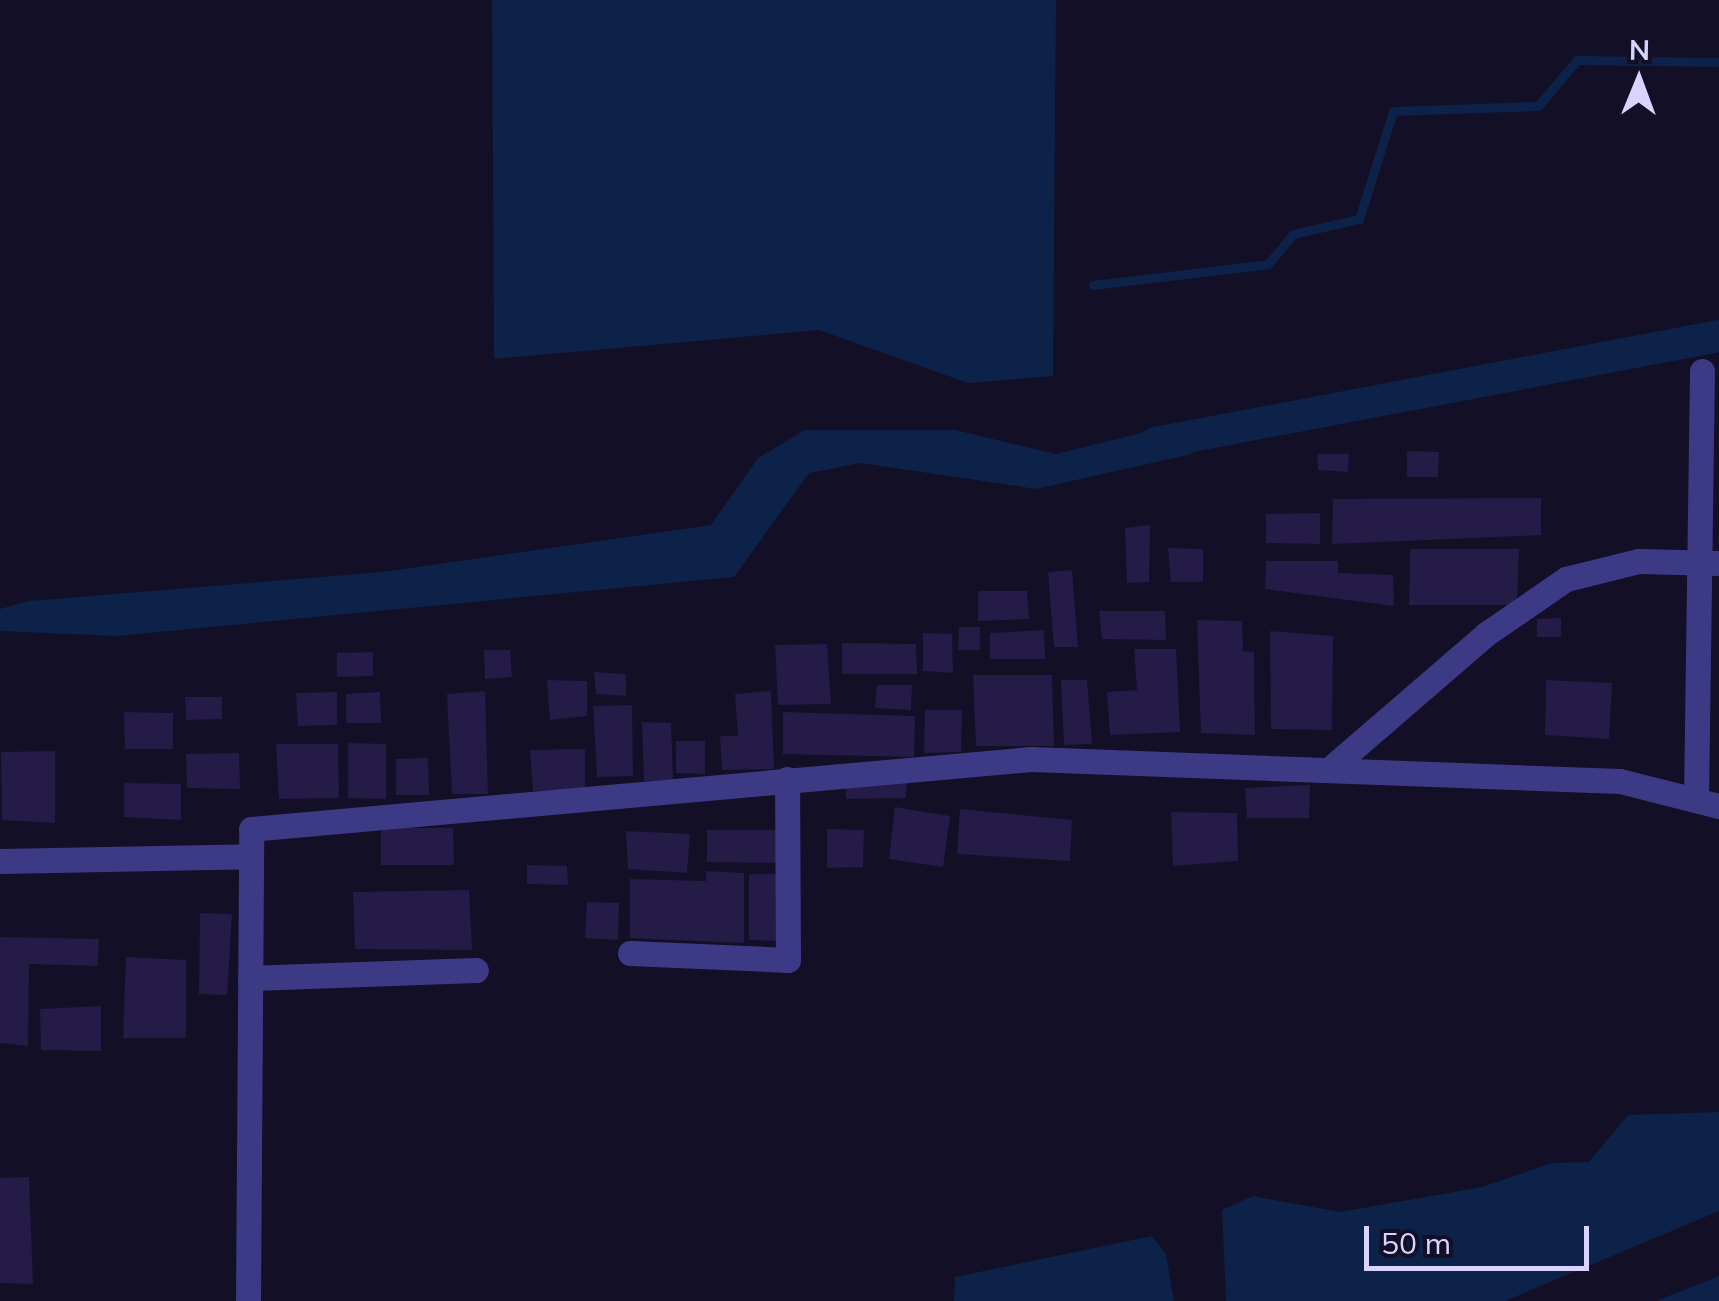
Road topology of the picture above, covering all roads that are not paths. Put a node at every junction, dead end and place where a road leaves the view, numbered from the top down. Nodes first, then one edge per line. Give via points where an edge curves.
1 (1702, 371) dead end
2 (1709, 562) edge
3 (1332, 766) junction
4 (787, 779) junction
5 (1708, 803) edge
6 (251, 856) junction
7 (0, 862) edge
8 (630, 953) dead end
9 (476, 970) dead end
10 (250, 978) junction
11 (248, 1301) edge

1 - 2 street
2 - 3 street via 1638,561 1566,579 1486,634
2 - 5 street
3 - 4 street via 1031,759
3 - 5 street via 1620,781
4 - 6 street via 251,829
4 - 8 street via 788,960
6 - 7 street
6 - 10 street
9 - 10 street
10 - 11 street

